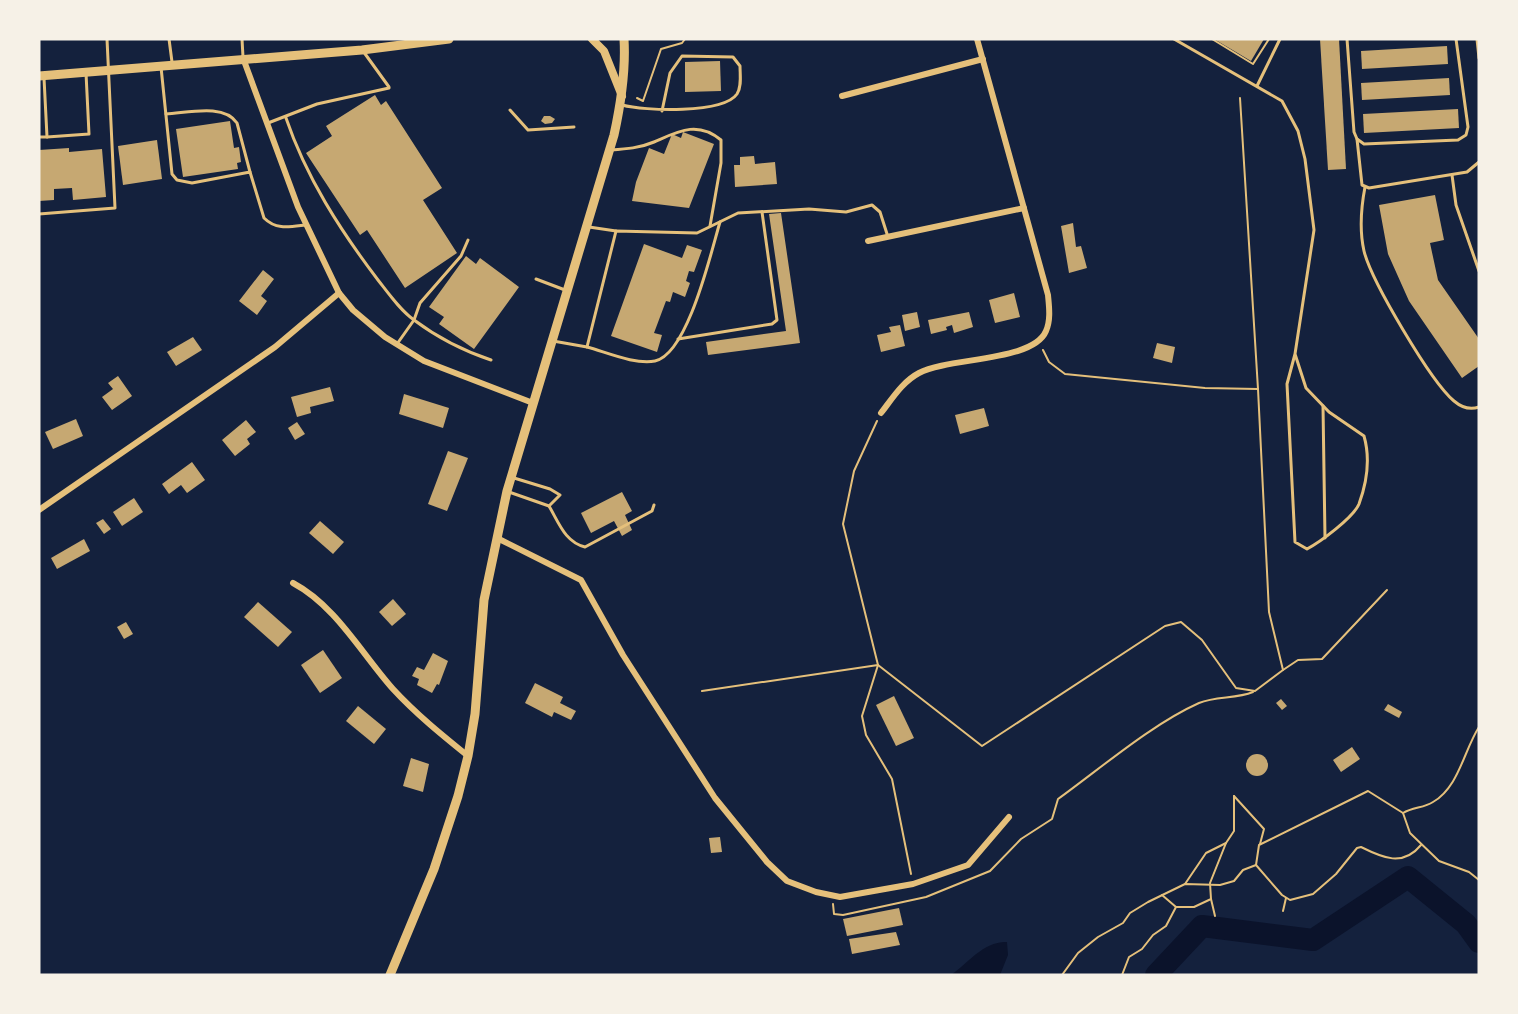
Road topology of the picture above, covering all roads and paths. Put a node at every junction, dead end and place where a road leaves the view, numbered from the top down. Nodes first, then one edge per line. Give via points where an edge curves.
1 (107, 39) edge
2 (169, 39) edge
3 (242, 39) edge
4 (449, 39) edge
5 (591, 39) edge
6 (624, 39) edge
7 (685, 39) edge
8 (977, 39) edge
9 (1174, 39) edge
10 (1212, 39) edge
11 (1269, 39) edge
12 (1280, 39) edge
13 (1347, 39) edge
14 (1456, 39) edge
15 (1477, 39) edge
16 (1180, 40) edge
17 (362, 50) junction
18 (243, 57) junction
19 (983, 58) junction
20 (1479, 58) edge
21 (172, 64) junction
22 (160, 65) junction
23 (108, 70) junction
24 (86, 72) junction
25 (41, 75) edge
26 (1257, 86) junction
27 (842, 96) dead end
28 (637, 98) dead end
29 (1240, 98) dead end
30 (621, 101) junction
31 (510, 110) dead end
32 (662, 111) junction
33 (166, 114) junction
34 (286, 118) junction
35 (266, 124) junction
36 (574, 128) dead end
37 (39, 137) edge
38 (47, 137) junction
39 (1357, 139) junction
40 (610, 150) junction
41 (1479, 162) edge
42 (250, 172) junction
43 (1452, 175) junction
44 (1365, 187) junction
45 (1024, 208) junction
46 (762, 212) junction
47 (39, 214) edge
48 (720, 222) junction
49 (306, 225) junction
50 (586, 227) junction
51 (710, 227) junction
52 (616, 231) junction
53 (888, 237) junction
54 (468, 240) dead end
55 (868, 241) dead end
56 (1479, 271) edge
57 (536, 279) dead end
58 (567, 291) junction
59 (339, 293) junction
60 (414, 320) junction
61 (678, 339) junction
62 (551, 341) junction
63 (1040, 341) junction
64 (397, 345) junction
65 (587, 347) junction
66 (1295, 354) junction
67 (491, 360) dead end
68 (1258, 389) junction
69 (533, 403) junction
70 (1323, 404) junction
71 (1479, 406) edge
72 (881, 413) joint
73 (511, 477) junction
74 (507, 491) junction
75 (654, 505) dead end
76 (549, 506) junction
77 (39, 510) edge
78 (497, 538) junction
79 (1325, 538) junction
80 (293, 583) dead end
81 (1387, 590) dead end
82 (878, 665) junction
83 (1284, 670) junction
84 (702, 691) dead end
85 (1255, 691) junction
86 (1479, 726) edge
87 (468, 756) junction
88 (1403, 813) junction
89 (1009, 817) dead end
90 (1226, 843) junction
91 (1259, 845) junction
92 (1421, 845) junction
93 (1256, 864) junction
94 (912, 876) dead end
95 (1479, 880) edge
96 (1210, 883) junction
97 (1185, 884) junction
98 (914, 890) dead end
99 (832, 896) junction
100 (1162, 896) junction
101 (1286, 898) junction
102 (917, 899) junction
103 (1211, 899) junction
104 (1176, 907) junction
105 (1283, 911) dead end
106 (1215, 916) dead end
107 (390, 975) edge
108 (1062, 975) edge
109 (1122, 975) edge

1 - 23 lane
2 - 21 lane
3 - 18 lane
4 - 17 main road
5 - 30 street via 604,51
6 - 30 main road
7 - 28 path via 661,49 643,101
8 - 19 street
9 - 16 lane
10 - 11 path via 1253,64
12 - 26 lane
13 - 39 lane
14 - 39 lane via 1466,135 1458,140 1364,144
15 - 20 lane
16 - 26 lane
17 - 18 main road
17 - 34 lane via 390,87 317,104
18 - 21 main road
18 - 35 street
19 - 27 street
19 - 45 street
21 - 22 main road
22 - 23 main road
22 - 33 lane
23 - 24 main road
23 - 47 lane via 115,208
24 - 25 main road
24 - 38 lane via 89,134
25 - 38 lane
26 - 66 lane via 1282,101 1291,113 1305,159 1314,230
29 - 68 path
30 - 32 lane
30 - 40 main road
31 - 36 lane via 528,130
32 - 32 lane via 732,99 738,93 740,66 733,57 682,56 670,74
33 - 42 lane via 217,111 233,117
33 - 42 lane via 172,174 177,180 192,183
34 - 35 lane
34 - 60 lane via 309,174 350,243
35 - 49 street
37 - 38 lane
39 - 44 lane via 1359,170
40 - 50 main road
40 - 51 lane via 643,146 673,131 691,129 714,134 721,140 721,163
41 - 43 lane via 1467,172
42 - 49 lane via 264,218 287,228
43 - 44 lane
43 - 56 lane via 1456,205
44 - 71 lane via 1360,220 1364,252 1381,291 1453,400 1466,408
45 - 53 street
45 - 63 street via 1048,295 1050,316
46 - 48 lane via 738,213
46 - 53 lane via 846,212 872,205 879,212
46 - 61 lane via 777,320
48 - 51 lane
48 - 61 lane via 694,311
49 - 59 street
50 - 52 lane
50 - 58 main road
51 - 52 lane via 697,233
52 - 65 lane
53 - 55 street
54 - 60 lane via 461,256 420,303
57 - 58 lane
58 - 62 main road
59 - 64 street via 353,310
59 - 77 street via 275,347
60 - 64 lane
60 - 67 lane via 463,350
61 - 65 lane via 672,350 653,362
62 - 65 lane
62 - 69 main road
63 - 68 path via 1049,362 1065,374 1205,388
63 - 72 street via 1024,350 958,361 920,373 904,384
64 - 69 street via 424,361
66 - 70 lane via 1306,388
66 - 79 lane via 1287,384 1294,542 1306,549
68 - 83 path via 1269,612
69 - 73 main road
70 - 79 lane
70 - 79 lane via 1364,436 1370,455 1358,506
72 - 82 path via 854,471 843,524
73 - 74 main road
73 - 76 lane via 560,495
74 - 76 lane
74 - 78 main road
75 - 76 lane via 652,511 585,547 568,538
78 - 87 main road via 484,600
78 - 99 street via 581,580 623,655 734,823 787,881
80 - 87 street via 310,592 393,689 432,728
81 - 83 path via 1322,659 1298,660
82 - 84 path
82 - 85 path via 982,746 1165,626 1181,622 1202,640 1236,688
82 - 94 path via 862,716 866,735 892,779
83 - 85 path
85 - 102 path via 1203,702 1178,713 1058,799 1052,819 1022,839 990,871
86 - 88 path via 1452,784 1433,803
87 - 107 main road via 434,869
88 - 91 path via 1368,791
88 - 92 path via 1410,833
89 - 99 street via 968,866 913,884
90 - 91 path via 1234,831 1234,796 1264,829
90 - 96 path
90 - 97 path via 1206,853
91 - 93 path
92 - 95 path via 1439,861
92 - 101 path via 1412,854 1390,859 1357,848 1314,894
93 - 96 path via 1234,880 1220,885
93 - 101 path
96 - 97 path
96 - 103 path
97 - 100 path
98 - 102 path
99 - 102 path via 834,914 843,915
100 - 104 path
100 - 108 path via 1098,936 1078,953
101 - 105 path
103 - 104 path via 1194,908
103 - 106 path
104 - 109 path via 1166,926 1129,957

